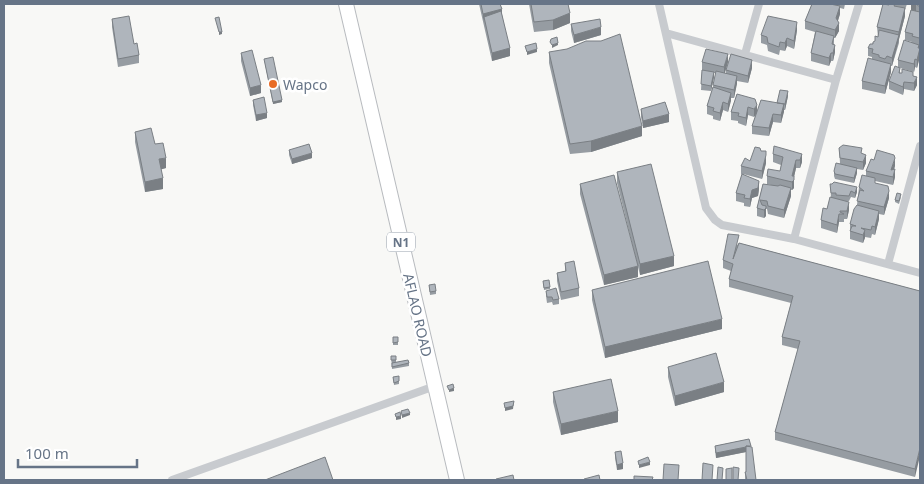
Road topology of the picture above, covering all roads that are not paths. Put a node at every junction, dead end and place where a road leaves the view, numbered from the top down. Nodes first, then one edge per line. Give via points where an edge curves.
1 (346, 4) edge
2 (659, 4) edge
3 (759, 4) edge
4 (859, 4) edge
5 (666, 33) junction
6 (745, 54) junction
7 (836, 80) junction
8 (920, 146) edge
9 (794, 239) junction
10 (888, 264) junction
11 (920, 273) edge
12 (435, 386) junction
13 (172, 480) edge
14 (457, 480) edge

1 - 12 highway, AFLAO ROAD / N1
2 - 5 street
3 - 6 street
4 - 7 street
5 - 6 street
5 - 9 street via 706,208 722,225
6 - 7 street
7 - 9 street
8 - 10 street
9 - 10 street
10 - 11 street
12 - 13 street
12 - 14 highway, AFLAO ROAD / N1

